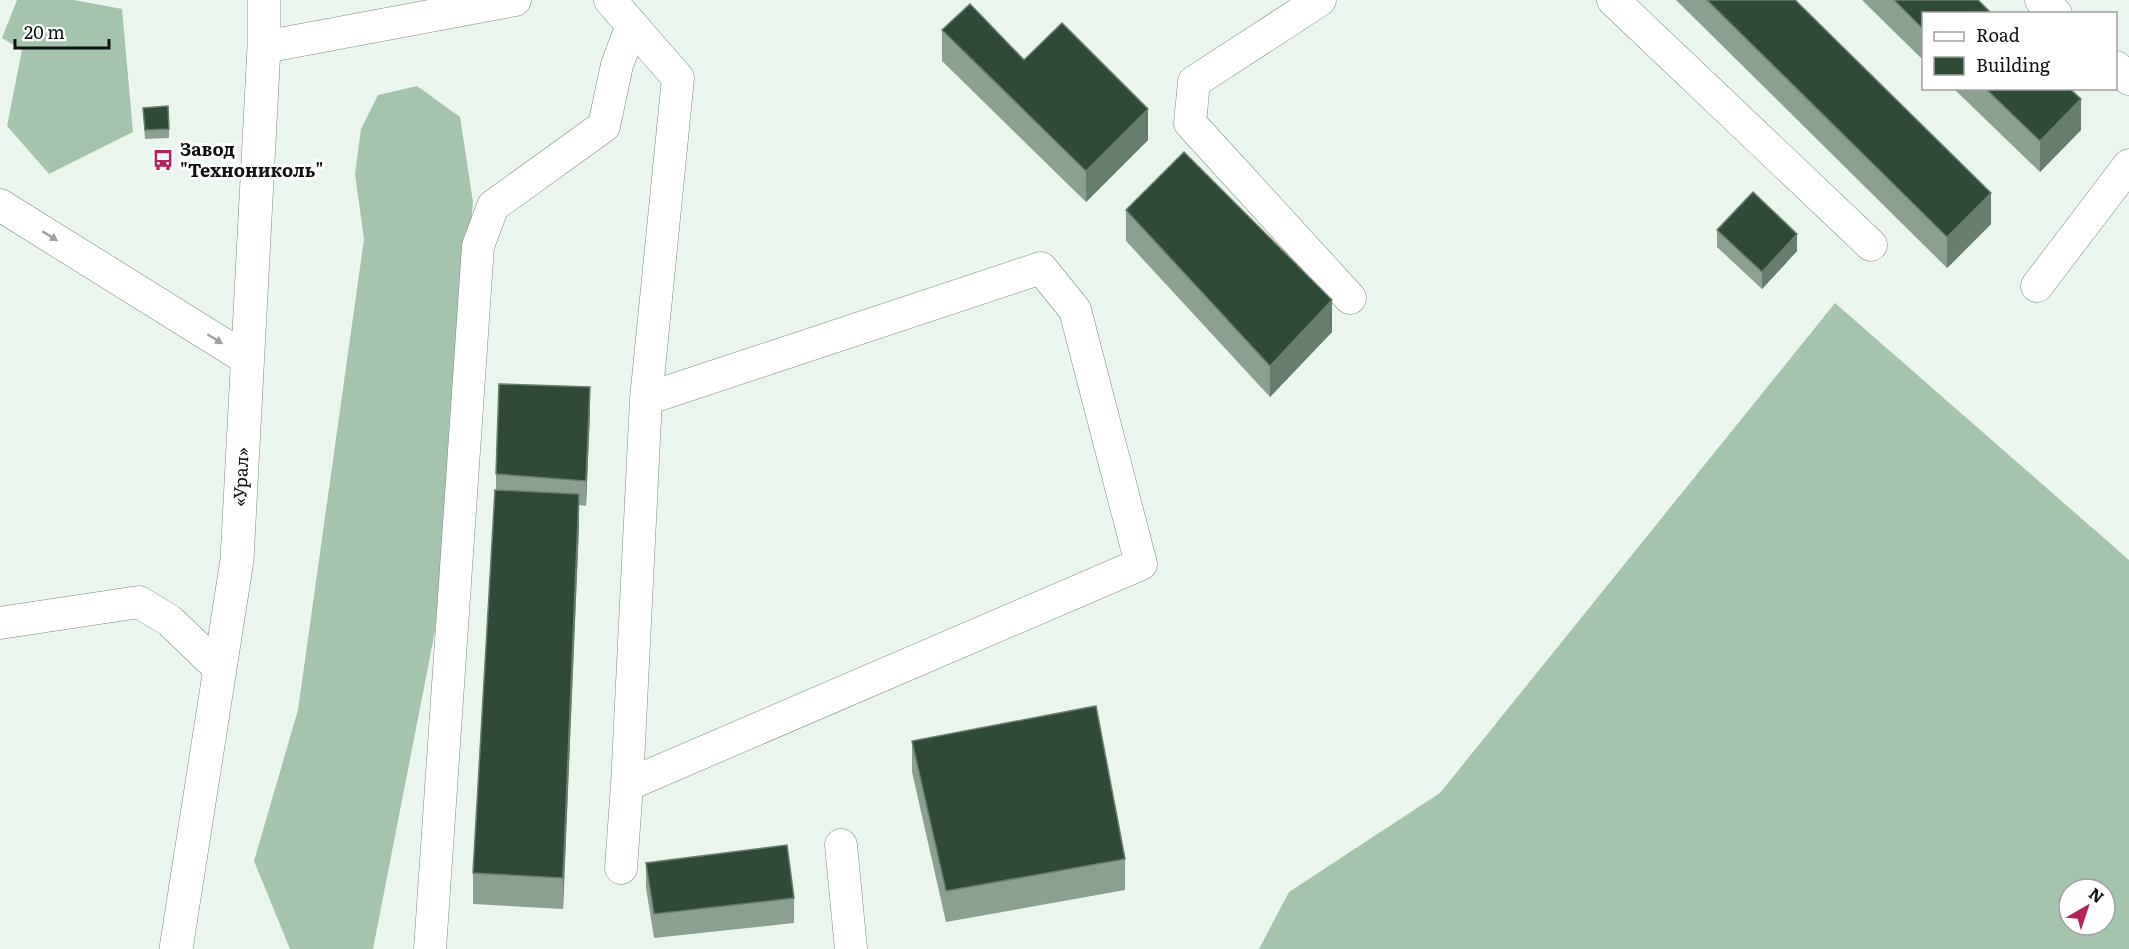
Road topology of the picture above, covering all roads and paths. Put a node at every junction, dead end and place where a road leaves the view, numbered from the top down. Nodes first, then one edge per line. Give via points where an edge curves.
1 (264, 0) edge
2 (516, 0) edge
3 (610, 0) edge
4 (1320, 0) edge
5 (1614, 0) edge
6 (2041, 0) edge
7 (2054, 12) edge
8 (632, 26) junction
9 (264, 47) junction
10 (2117, 69) edge
11 (2129, 80) edge
12 (2129, 165) edge
13 (0, 205) edge
14 (1871, 245) dead end
15 (2037, 286) dead end
16 (1350, 298) dead end
17 (248, 359) junction
18 (646, 399) junction
19 (0, 623) edge
20 (220, 669) junction
21 (627, 785) junction
22 (840, 844) dead end
23 (621, 868) dead end
24 (176, 949) edge
25 (430, 949) edge
26 (851, 949) edge

1 - 9 highway, «Урал»
2 - 9 street
3 - 8 street
4 - 16 street via 1194,82 1190,123
5 - 14 street
6 - 7 street
8 - 18 street via 678,78
8 - 25 street via 617,65 604,126 494,206 478,246
9 - 17 highway, «Урал»
10 - 11 street
12 - 15 street
13 -> 17 street
17 - 20 highway, «Урал» via 237,560
18 - 21 street
18 - 21 street via 1041,268 1075,310 1141,564
19 - 20 street via 139,602 170,621
20 - 24 highway, «Урал»
21 - 23 street
22 - 26 street

